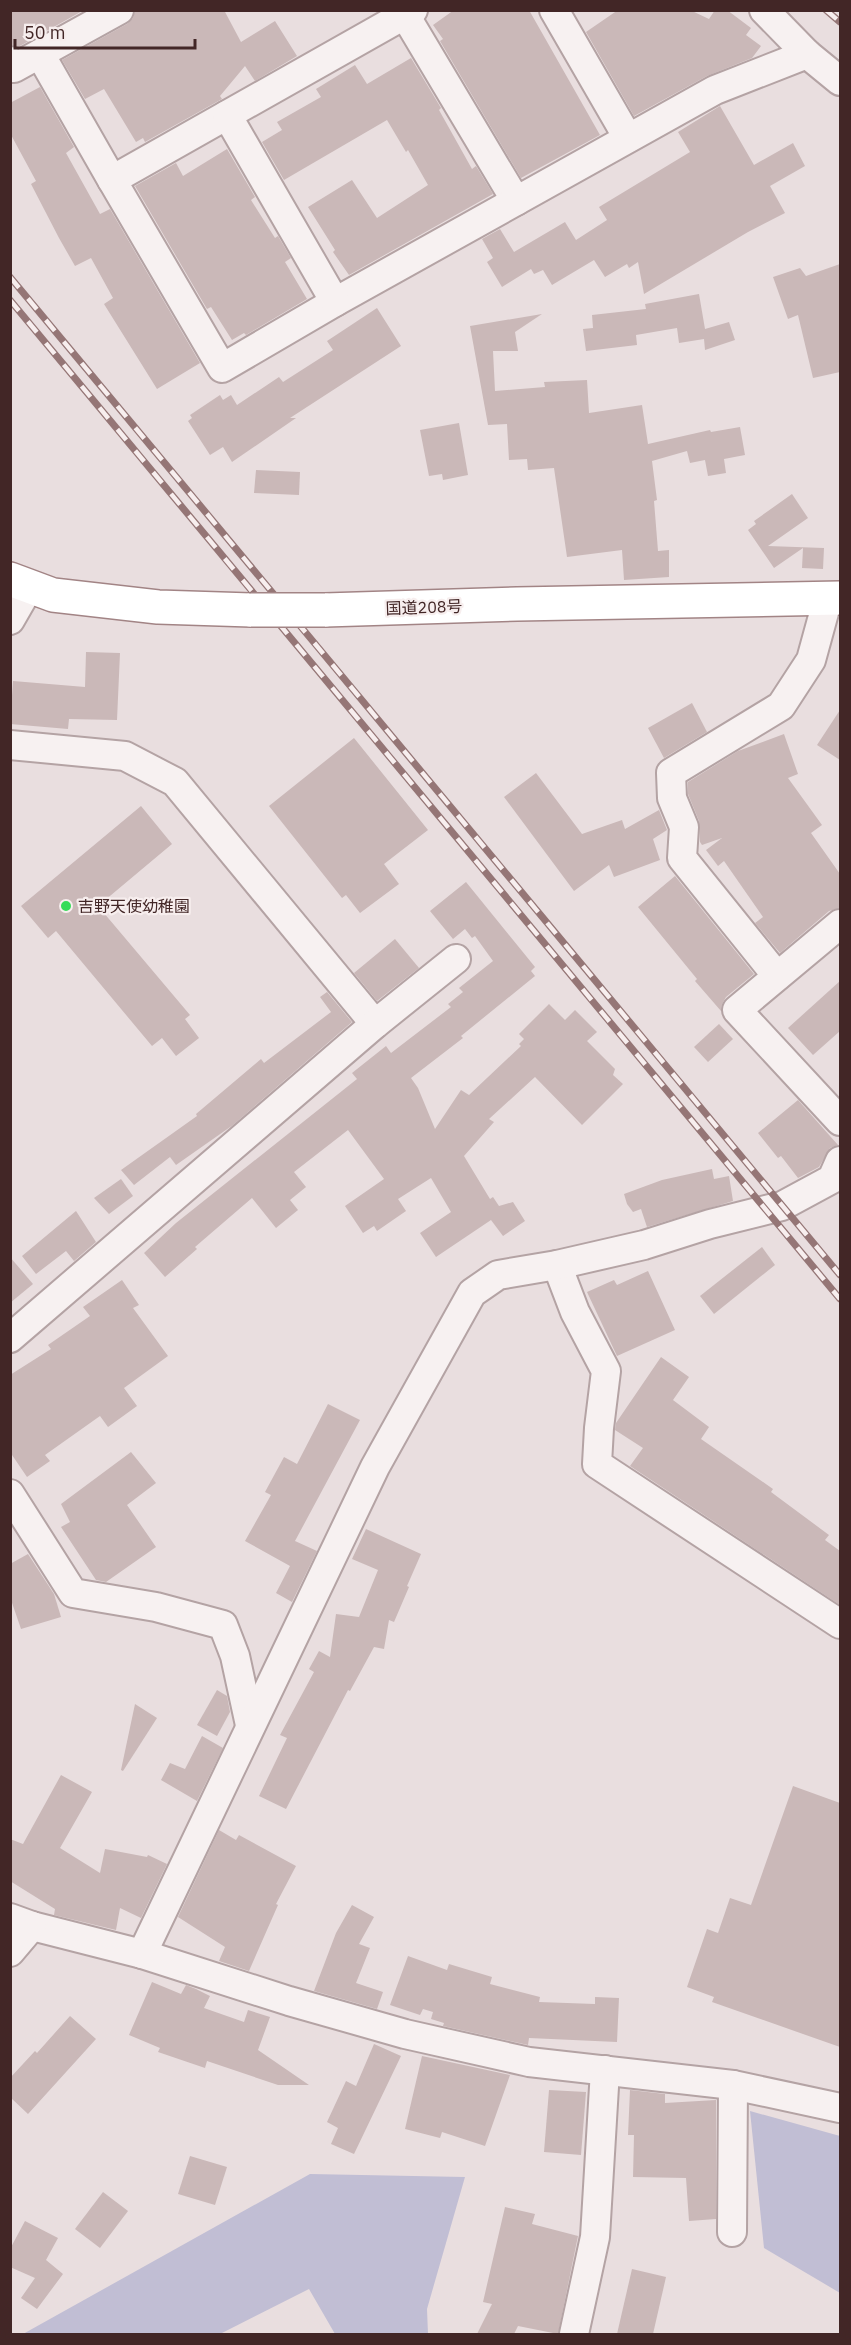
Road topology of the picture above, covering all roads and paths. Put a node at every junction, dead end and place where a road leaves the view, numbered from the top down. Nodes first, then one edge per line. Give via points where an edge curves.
1 (118, 10) edge
2 (554, 10) edge
3 (764, 10) edge
4 (407, 12) edge
5 (40, 54) junction
6 (807, 54) junction
7 (10, 61) edge
8 (840, 81) edge
9 (227, 115) junction
10 (628, 138) junction
11 (112, 180) junction
12 (516, 201) junction
13 (335, 302) junction
14 (20, 583) edge
15 (834, 598) edge
16 (10, 620) edge
17 (10, 745) edge
18 (840, 924) edge
19 (456, 959) dead end
20 (777, 976) junction
21 (375, 1024) junction
22 (840, 1121) edge
23 (838, 1178) edge
24 (557, 1265) junction
25 (10, 1338) edge
26 (10, 1494) edge
27 (840, 1624) edge
28 (250, 1725) junction
29 (21, 1922) edge
30 (10, 1952) edge
31 (142, 1954) junction
32 (605, 2070) junction
33 (733, 2085) junction
34 (840, 2108) edge
35 (732, 2232) dead end
36 (574, 2334) edge

1 - 5 street
2 - 10 street
3 - 6 street
4 - 9 street
4 - 12 street
5 - 7 street via 14,68
5 - 11 street
6 - 8 street
6 - 10 street via 715,90
9 - 11 street
9 - 13 street
10 - 12 street
11 - 13 street via 222,368
12 - 13 street
14 - 15 highway, 国道208号, bridge via 53,595 158,607 251,610
14 - 16 street
15 - 20 street via 811,660 781,706 671,773 672,798 684,827 682,858
17 - 21 street via 124,756 175,782
18 - 20 street
19 - 21 street
20 - 22 street via 737,1010
21 - 25 street
23 - 24 street via 782,1206
24 - 27 street via 575,1312 606,1371 597,1464
24 - 28 street via 498,1275 472,1293 375,1467
26 - 28 street via 74,1593 156,1607 223,1625 235,1656
28 - 31 street
29 - 30 street
29 - 31 street
31 - 32 street via 405,2034 529,2062
32 - 33 street
32 - 36 street via 595,2237
33 - 34 street
33 - 35 street

